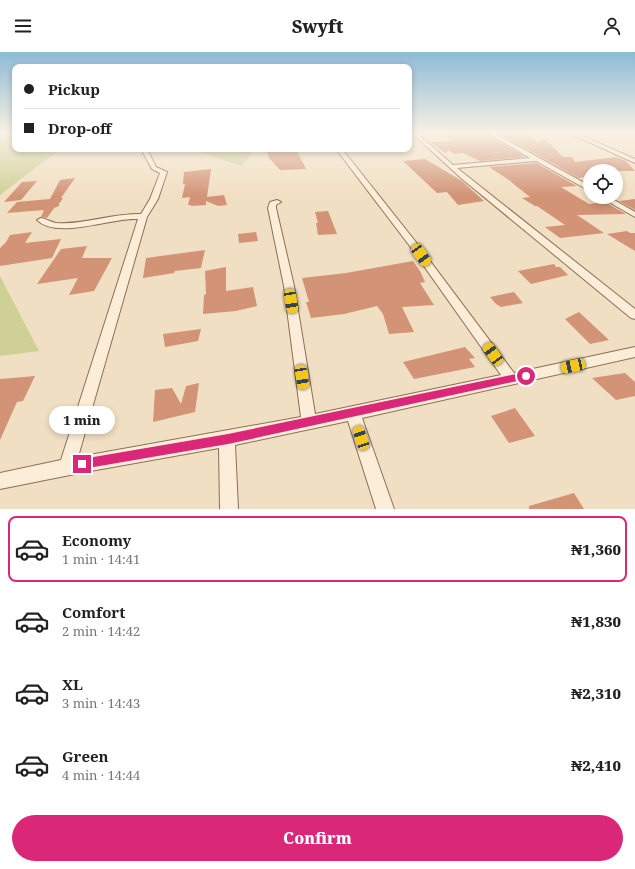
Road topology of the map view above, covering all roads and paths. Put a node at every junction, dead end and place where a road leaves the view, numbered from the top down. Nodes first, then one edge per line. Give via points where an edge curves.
1 (147, 154) edge
2 (342, 154) edge
3 (438, 154) edge
4 (529, 154) edge
5 (620, 154) edge
6 (538, 159) junction
7 (635, 161) edge
8 (452, 167) junction
9 (583, 185) edge
10 (277, 202) dead end
11 (616, 204) edge
12 (635, 215) edge
13 (143, 217) junction
14 (41, 220) dead end
15 (635, 315) edge
16 (635, 352) edge
17 (511, 379) junction
18 (353, 413) junction
19 (309, 422) junction
20 (228, 439) junction
21 (67, 466) junction
22 (0, 481) edge
23 (229, 509) edge
24 (385, 509) edge

1 - 13 street via 154,168 164,172 154,199
2 - 17 street via 412,242
3 - 8 street
4 - 6 street
5 - 7 street
6 - 8 street
6 - 9 street
8 - 15 street
10 - 19 street via 272,208 288,286
11 - 12 street
13 - 14 street via 55,225
13 - 21 street
16 - 17 street
17 - 18 street
18 - 19 street
18 - 24 street
19 - 20 street
20 - 21 street
20 - 23 street
21 - 22 street

